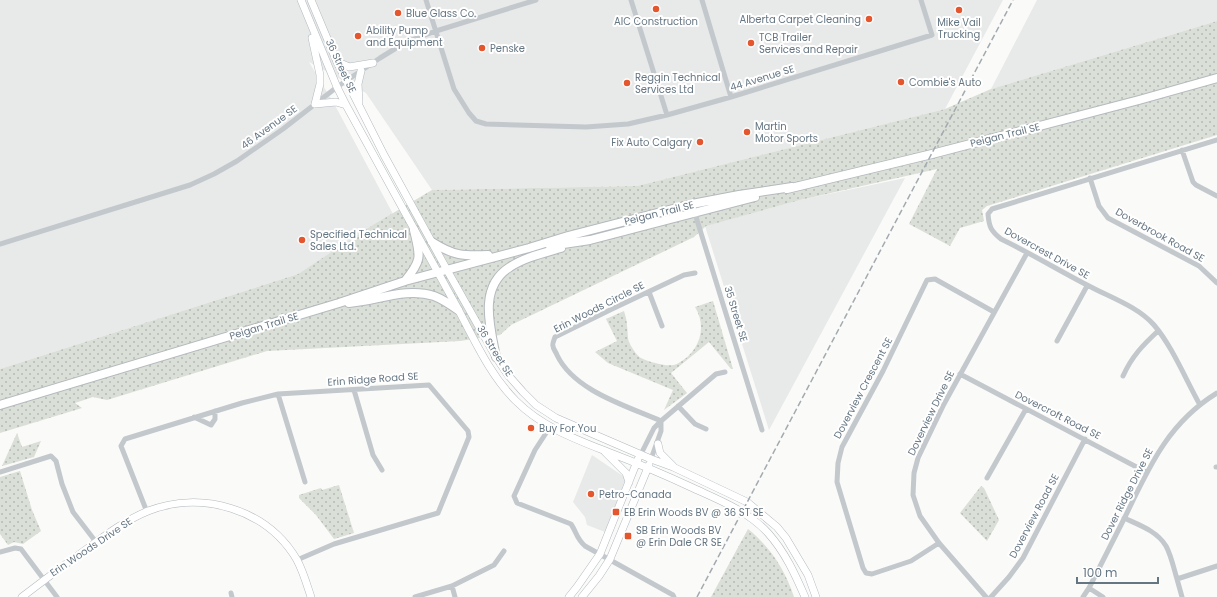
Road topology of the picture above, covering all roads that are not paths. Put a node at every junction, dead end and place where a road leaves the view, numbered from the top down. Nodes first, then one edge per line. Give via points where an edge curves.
1 (301, 0) edge
2 (311, 0) edge
3 (426, 0) edge
4 (536, 0) edge
5 (632, 0) edge
6 (702, 0) edge
7 (921, 0) edge
8 (528, 1) edge
9 (311, 25) junction
10 (436, 31) junction
11 (338, 62) junction
12 (373, 63) junction
13 (361, 71) junction
14 (1217, 78) edge
15 (347, 80) junction
16 (337, 88) junction
17 (732, 97) junction
18 (315, 104) junction
19 (346, 105) junction
20 (359, 106) junction
21 (667, 115) junction
22 (1217, 140) edge
23 (1182, 150) junction
24 (1090, 178) junction
25 (792, 187) junction
26 (1217, 196) edge
27 (692, 204) junction
28 (694, 214) junction
29 (414, 230) junction
30 (590, 240) junction
31 (432, 242) junction
32 (0, 244) edge
33 (529, 248) junction
34 (1027, 253) junction
35 (505, 255) junction
36 (447, 270) junction
37 (437, 272) junction
38 (695, 273) dead end
39 (405, 281) junction
40 (1217, 284) edge
41 (1087, 286) junction
42 (649, 292) junction
43 (339, 303) junction
44 (458, 310) junction
45 (994, 312) junction
46 (662, 326) dead end
47 (1158, 331) junction
48 (1057, 341) dead end
49 (496, 357) junction
50 (725, 372) dead end
51 (960, 374) junction
52 (1123, 376) dead end
53 (354, 390) junction
54 (1217, 393) edge
55 (278, 394) junction
56 (0, 405) edge
57 (1200, 405) junction
58 (678, 406) junction
59 (1026, 409) junction
60 (215, 411) junction
61 (194, 417) junction
62 (661, 421) junction
63 (550, 427) junction
64 (706, 429) dead end
65 (762, 430) dead end
66 (1085, 439) junction
67 (658, 444) junction
68 (604, 450) junction
69 (641, 454) junction
70 (651, 459) junction
71 (636, 463) junction
72 (673, 467) junction
73 (647, 468) junction
74 (382, 470) dead end
75 (0, 472) edge
76 (1146, 472) junction
77 (987, 478) dead end
78 (305, 482) dead end
79 (629, 482) junction
80 (147, 512) junction
81 (1124, 518) junction
82 (96, 542) junction
83 (939, 543) junction
84 (504, 551) dead end
85 (0, 552) edge
86 (600, 554) junction
87 (610, 559) junction
88 (297, 560) junction
89 (1217, 566) edge
90 (45, 579) junction
91 (1177, 579) junction
92 (452, 586) junction
93 (1089, 588) junction
94 (22, 597) edge
95 (57, 597) edge
96 (311, 597) edge
97 (415, 597) edge
98 (455, 597) edge
99 (569, 597) edge
100 (582, 597) edge
101 (674, 597) edge
102 (805, 597) edge
103 (816, 597) edge
104 (986, 597) edge
105 (991, 597) edge
106 (1083, 597) edge
107 (1103, 597) edge
108 (1182, 597) edge

1 - 9 street, 36 Street SE
2 - 11 street, 36 Street SE
3 - 10 street
4 - 8 street, 46 Avenue SE
5 - 21 street
6 - 17 street
7 - 17 street, 44 Avenue SE via 932,35
8 - 10 street, 46 Avenue SE
9 - 16 street, 36 Street SE
9 - 18 street via 320,75
10 - 12 street, 46 Avenue SE via 406,42
10 - 21 street, 44 Avenue SE via 454,89 476,121 486,124 586,127 628,124
11 - 12 street via 349,67
11 - 15 street, 36 Street SE
12 - 13 street, 46 Avenue SE
13 - 15 street, 46 Avenue SE
13 - 20 street via 358,84
14 - 25 main road, Peigan Trail SE via 960,146
15 - 16 street, 46 Avenue SE
15 - 20 street, 36 Street SE
16 - 18 street, 46 Avenue SE
16 - 19 street, 36 Street SE
17 - 21 street, 44 Avenue SE
18 - 19 street via 336,102
18 - 32 street, 46 Avenue SE via 237,161 190,185
19 - 29 street, 36 Street SE
20 - 31 street, 36 Street SE
22 - 23 street, Dovercrest Drive SE
23 - 24 street, Dovercrest Drive SE
23 - 26 street via 1193,182
24 - 34 street, Dovercrest Drive SE via 992,209 988,214 993,232
24 - 40 street, Doverbrook Road SE via 1099,206 1108,218 1200,266
25 - 27 main road, Peigan Trail SE
25 - 28 main road, Peigan Trail SE
27 - 28 street, 35 Street SE
27 - 33 main road, Peigan Trail SE
28 - 30 main road, Peigan Trail SE
28 - 65 street, 35 Street SE
29 - 37 street, 36 Street SE
29 - 39 main road via 418,261
30 - 33 main road, Peigan Trail SE
30 - 49 main road via 526,259 509,267 500,276 488,302
31 - 35 main road via 453,254
31 - 36 street, 36 Street SE
33 - 35 main road, Peigan Trail SE
34 - 41 street, Dovercrest Drive SE
34 - 45 street, Doverview Drive SE
35 - 36 main road, Peigan Trail SE
36 - 37 main road, Peigan Trail SE
36 - 49 street, 36 Street SE
37 - 39 main road, Peigan Trail SE
37 - 44 street, 36 Street SE
38 - 42 street, Erin Woods Circle SE via 684,275
39 - 43 main road, Peigan Trail SE
41 - 47 street, Dovercrest Drive SE via 1146,317
41 - 48 street
42 - 46 street
42 - 62 street, Erin Woods Circle SE via 555,337 552,346 559,360 581,382 599,394
43 - 44 main road via 415,293 434,296
43 - 56 main road, Peigan Trail SE
44 - 63 street, 36 Street SE via 499,382 530,414
45 - 51 street, Doverview Drive SE
45 - 83 street, Doverview Crescent SE via 935,279 927,280 883,371 842,447 838,463 837,482 866,573 872,574 910,561
47 - 52 street via 1139,348
47 - 57 street, Dovercrest Drive SE
49 - 69 street, 36 Street SE via 523,392 542,409 556,418
50 - 58 street via 716,374
51 - 59 street, Dovercroft Road SE
51 - 83 street, Doverview Drive SE via 918,458 914,473 913,495 920,516
53 - 55 street, Erin Ridge Road SE
53 - 74 street via 373,455
53 - 88 street, Erin Ridge Road SE via 429,385 468,431 469,437 438,513 334,544
54 - 57 street, Dover Ridge Drive SE
55 - 60 street, Erin Ridge Road SE
55 - 78 street
57 - 76 street, Dover Ridge Drive SE via 1182,420 1162,445
58 - 62 street
58 - 64 street via 695,424
59 - 66 street, Dovercroft Road SE
59 - 77 street
60 - 61 street, Erin Ridge Road SE
60 - 61 street via 215,419 211,425
61 - 80 street, Erin Ridge Road SE via 125,439 121,446
62 - 67 street
62 - 69 street via 654,428
63 - 68 street, 36 Street SE
63 - 86 street via 535,450 514,496 517,503 571,524 578,540
66 - 76 street, Dovercroft Road SE
66 - 105 street, Doverview Road SE via 1022,558 1009,578
67 - 70 street
67 - 72 street via 660,453
68 - 71 street, 36 Street SE
68 - 79 street via 626,473
69 - 70 street, 36 Street SE
69 - 71 street
70 - 72 street, 36 Street SE
70 - 73 street
71 - 73 street, 36 Street SE
71 - 79 street
72 - 103 street, 36 Street SE via 747,502 777,527 798,556
73 - 87 street
73 - 102 street, 36 Street SE via 728,504 757,523 778,544
75 - 82 street via 51,456 56,461 73,512
76 - 81 street, Dover Ridge Drive SE
79 - 86 street
80 - 82 street, Erin Woods Drive SE
80 - 88 street, Erin Woods Drive SE via 178,503 200,502 239,510 273,531
81 - 91 street via 1159,537 1166,547
81 - 93 street, Dover Ridge Drive SE
82 - 90 street, Erin Woods Drive SE
83 - 104 street, Doverview Drive SE
84 - 92 street via 494,565
85 - 90 street via 21,549
86 - 87 street
86 - 99 street
87 - 100 street
87 - 101 street
88 - 96 street, Erin Woods Drive SE
89 - 91 street
90 - 94 street, Erin Woods Drive SE
90 - 95 street
91 - 108 street
92 - 97 street
92 - 98 street
93 - 106 street, Dover Ridge Drive SE
93 - 107 street

